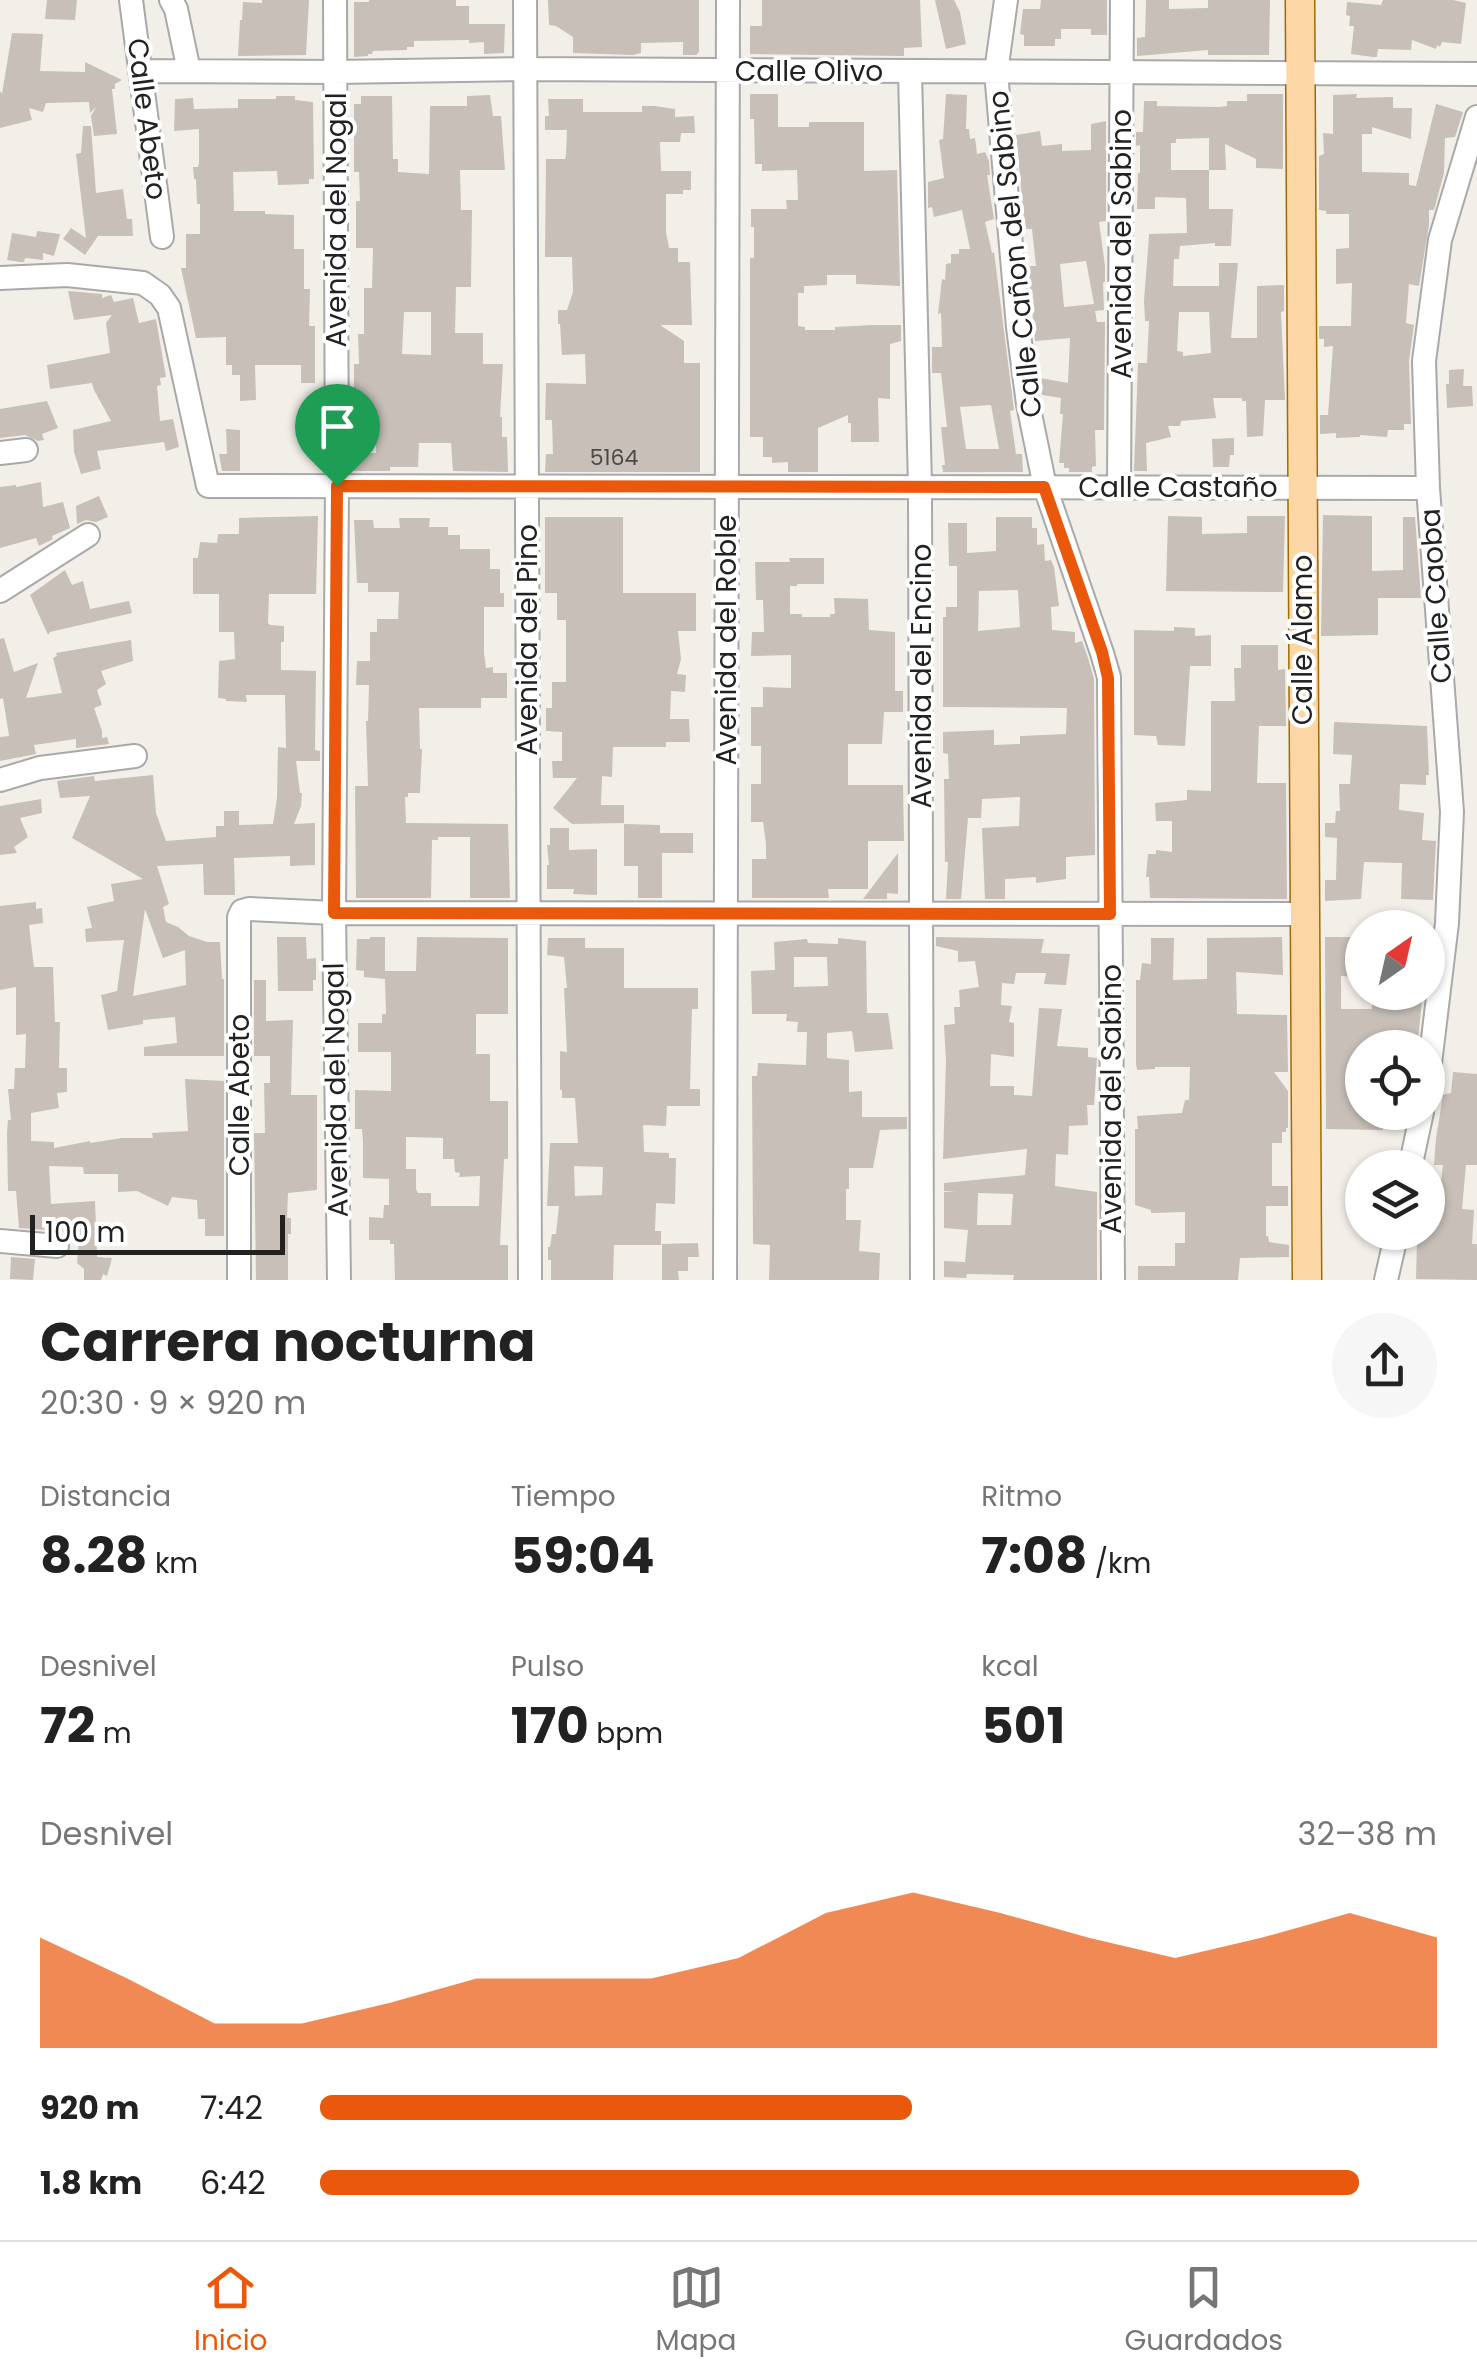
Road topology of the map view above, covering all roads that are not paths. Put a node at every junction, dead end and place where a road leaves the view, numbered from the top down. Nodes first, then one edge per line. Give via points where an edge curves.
1 (131, 0) edge
2 (171, 0) edge
3 (335, 0) edge
4 (525, 0) edge
5 (728, 0) edge
6 (1006, 0) edge
7 (1122, 0) edge
8 (1300, 0) edge
9 (525, 69) junction
10 (728, 70) junction
11 (141, 71) junction
12 (190, 71) junction
13 (335, 72) junction
14 (910, 72) junction
15 (996, 72) junction
16 (1122, 72) junction
17 (1299, 72) junction
18 (1477, 74) edge
19 (1477, 117) edge
20 (162, 237) dead end
21 (0, 278) edge
22 (26, 450) dead end
23 (0, 452) edge
24 (337, 486) junction
25 (526, 486) junction
26 (727, 486) junction
27 (920, 487) junction
28 (1044, 487) junction
29 (1119, 488) junction
30 (1302, 488) junction
31 (1428, 488) junction
32 (88, 535) dead end
33 (0, 591) edge
34 (1108, 678) joint
35 (136, 756) dead end
36 (0, 780) edge
37 (726, 912) junction
38 (334, 913) junction
39 (528, 913) junction
40 (922, 914) junction
41 (1110, 914) junction
42 (1304, 914) junction
43 (1434, 1030) edge
44 (0, 1241) edge
45 (57, 1246) dead end
46 (1393, 1250) edge
47 (238, 1280) edge
48 (338, 1280) edge
49 (530, 1280) edge
50 (725, 1280) edge
51 (922, 1280) edge
52 (1113, 1280) edge
53 (1307, 1280) edge
54 (1386, 1280) edge

1 - 11 street, Calle Abeto
2 - 12 street, Calle Abeto
3 - 13 street, Avenida del Nogal
4 - 9 street, Avenida del Pino
5 - 10 street, Avenida del Roble
6 - 15 street, Calle Cañon del Sabino
7 - 16 street, Avenida del Sabino
8 - 17 main road, Calle Álamo
9 - 10 street, Calle Olivo
9 - 13 street, Calle Olivo
9 - 25 street, Avenida del Pino
10 - 14 street, Calle Olivo
10 - 26 street, Avenida del Roble
11 - 12 street, Calle Olivo
11 - 20 street, Calle Abeto
12 - 13 street, Calle Olivo
13 - 24 street, Avenida del Nogal
14 - 15 street, Calle Olivo
14 - 27 street, Avenida del Encino
15 - 16 street, Calle Olivo
15 - 28 street, Calle Cañon del Sabino via 1018,327
16 - 17 street, Calle Olivo
16 - 29 street, Avenida del Sabino
17 - 18 street, Calle Olivo
17 - 30 main road, Calle Álamo
19 - 31 street, Calle Caoba via 1440,240 1424,361
21 - 24 street, Calle Castaño via 67,275 143,284 170,308 208,486
22 - 23 street
24 - 25 street, Calle Castaño
24 - 38 street, Avenida del Nogal
25 - 26 street, Calle Castaño
25 - 39 street, Avenida del Pino
26 - 27 street, Calle Castaño
26 - 37 street, Avenida del Roble
27 - 28 street, Calle Castaño
27 - 40 street, Avenida del Encino
28 - 29 street, Calle Castaño
28 - 34 street, Calle Cañon del Sabino
29 - 30 street, Calle Castaño
30 - 31 street, Calle Castaño
30 - 42 main road, Calle Álamo
31 - 43 street, Calle Caoba via 1452,812
32 - 33 street
34 - 41 street, Avenida del Sabino
35 - 36 street
37 - 39 street
37 - 40 street
37 - 50 street, Avenida del Roble
38 - 39 street
38 - 47 street, Calle Abeto via 249,909 239,917
38 - 48 street, Avenida del Nogal
39 - 49 street, Avenida del Pino
40 - 41 street
40 - 51 street, Avenida del Encino
41 - 42 street
41 - 52 street, Avenida del Sabino
42 - 53 main road, Calle Álamo
44 - 45 street
46 - 54 street

